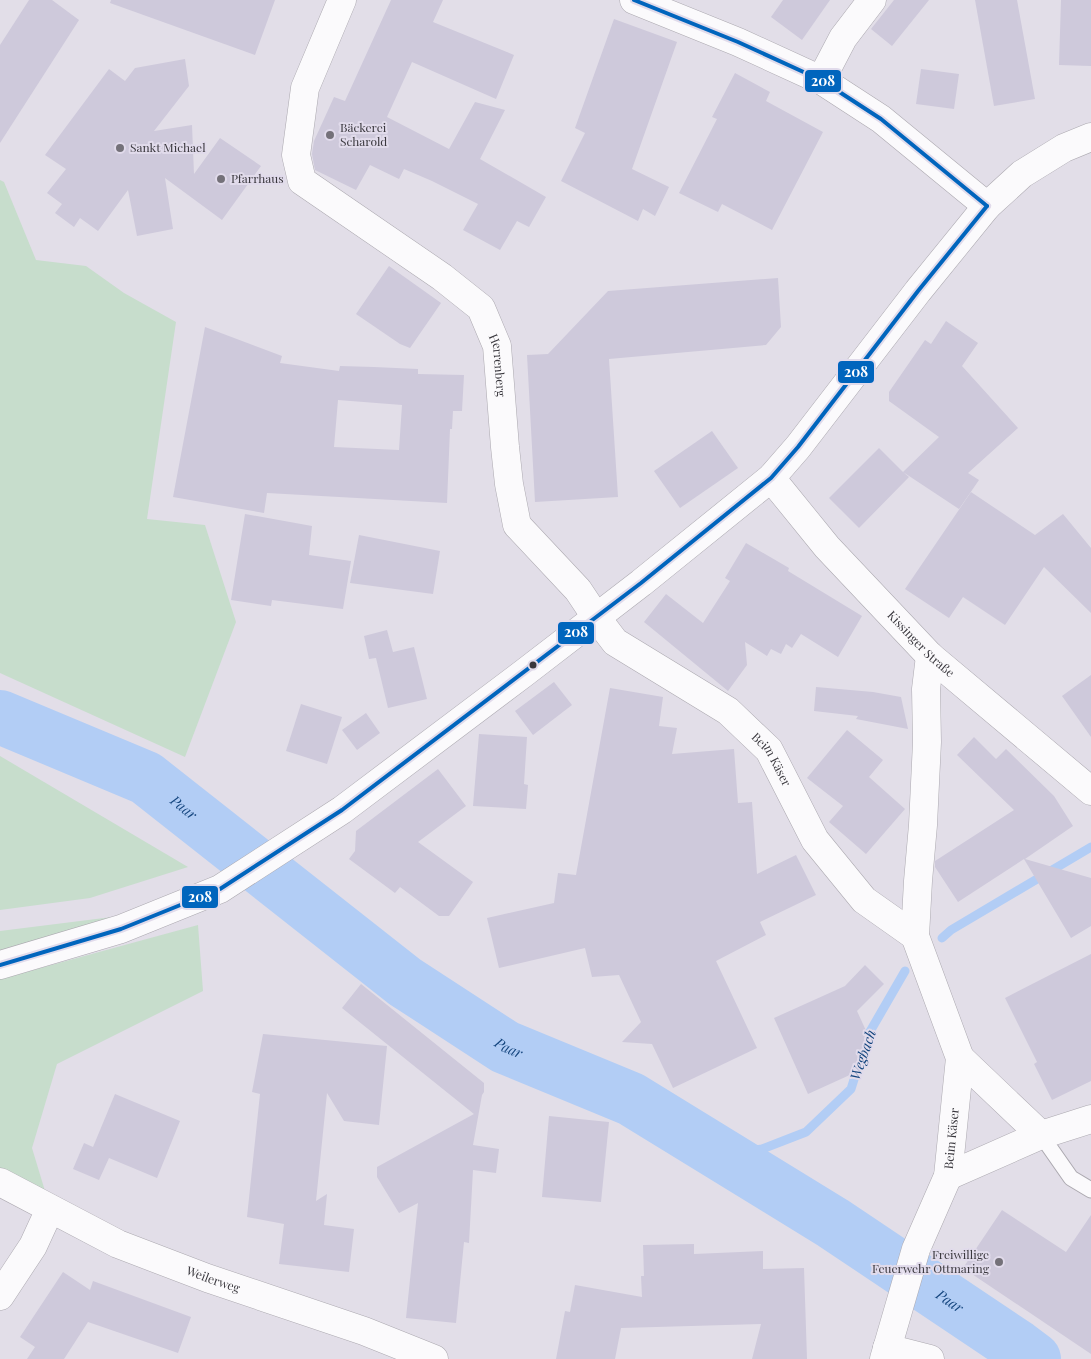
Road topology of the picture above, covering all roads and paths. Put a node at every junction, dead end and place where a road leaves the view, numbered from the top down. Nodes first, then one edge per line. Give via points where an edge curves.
1 (342, 0) edge
2 (634, 0) edge
3 (872, 0) edge
4 (821, 80) junction
5 (1091, 138) edge
6 (987, 206) junction
7 (771, 478) junction
8 (596, 617) junction
9 (930, 656) junction
10 (1091, 791) edge
11 (915, 936) junction
12 (0, 965) edge
13 (960, 1058) junction
14 (1091, 1119) edge
15 (1041, 1135) junction
16 (948, 1176) junction
17 (0, 1182) edge
18 (1091, 1190) edge
19 (50, 1208) junction
20 (0, 1296) edge
21 (885, 1354) edge
22 (434, 1359) edge
23 (930, 1359) edge

1 - 8 street, Herrenberg via 304,88 296,155 302,181 442,276 481,308 497,346 509,484 517,525 578,590
2 - 4 street
3 - 4 street via 843,38
4 - 6 street via 881,119
5 - 6 street via 1064,148 1022,174
6 - 7 street
7 - 8 street
7 - 9 street, Kissinger Straße via 827,547
8 - 11 street, Beim Käser via 614,642 728,711 768,750 815,840 864,900
8 - 12 street via 342,810 220,889 121,929
9 - 10 street, Kissinger Straße
9 - 11 street, Beim Käser
11 - 13 street, Beim Käser
13 - 15 street, Beim Käser
13 - 16 street, Beim Käser
14 - 15 street, Beim Käser
15 - 16 street, Beim Käser
15 - 18 lane via 1071,1178
16 - 21 street via 916,1249
17 - 19 street, Weilerweg
19 - 20 street via 33,1246
19 - 22 street, Weilerweg via 118,1244
21 - 23 street

